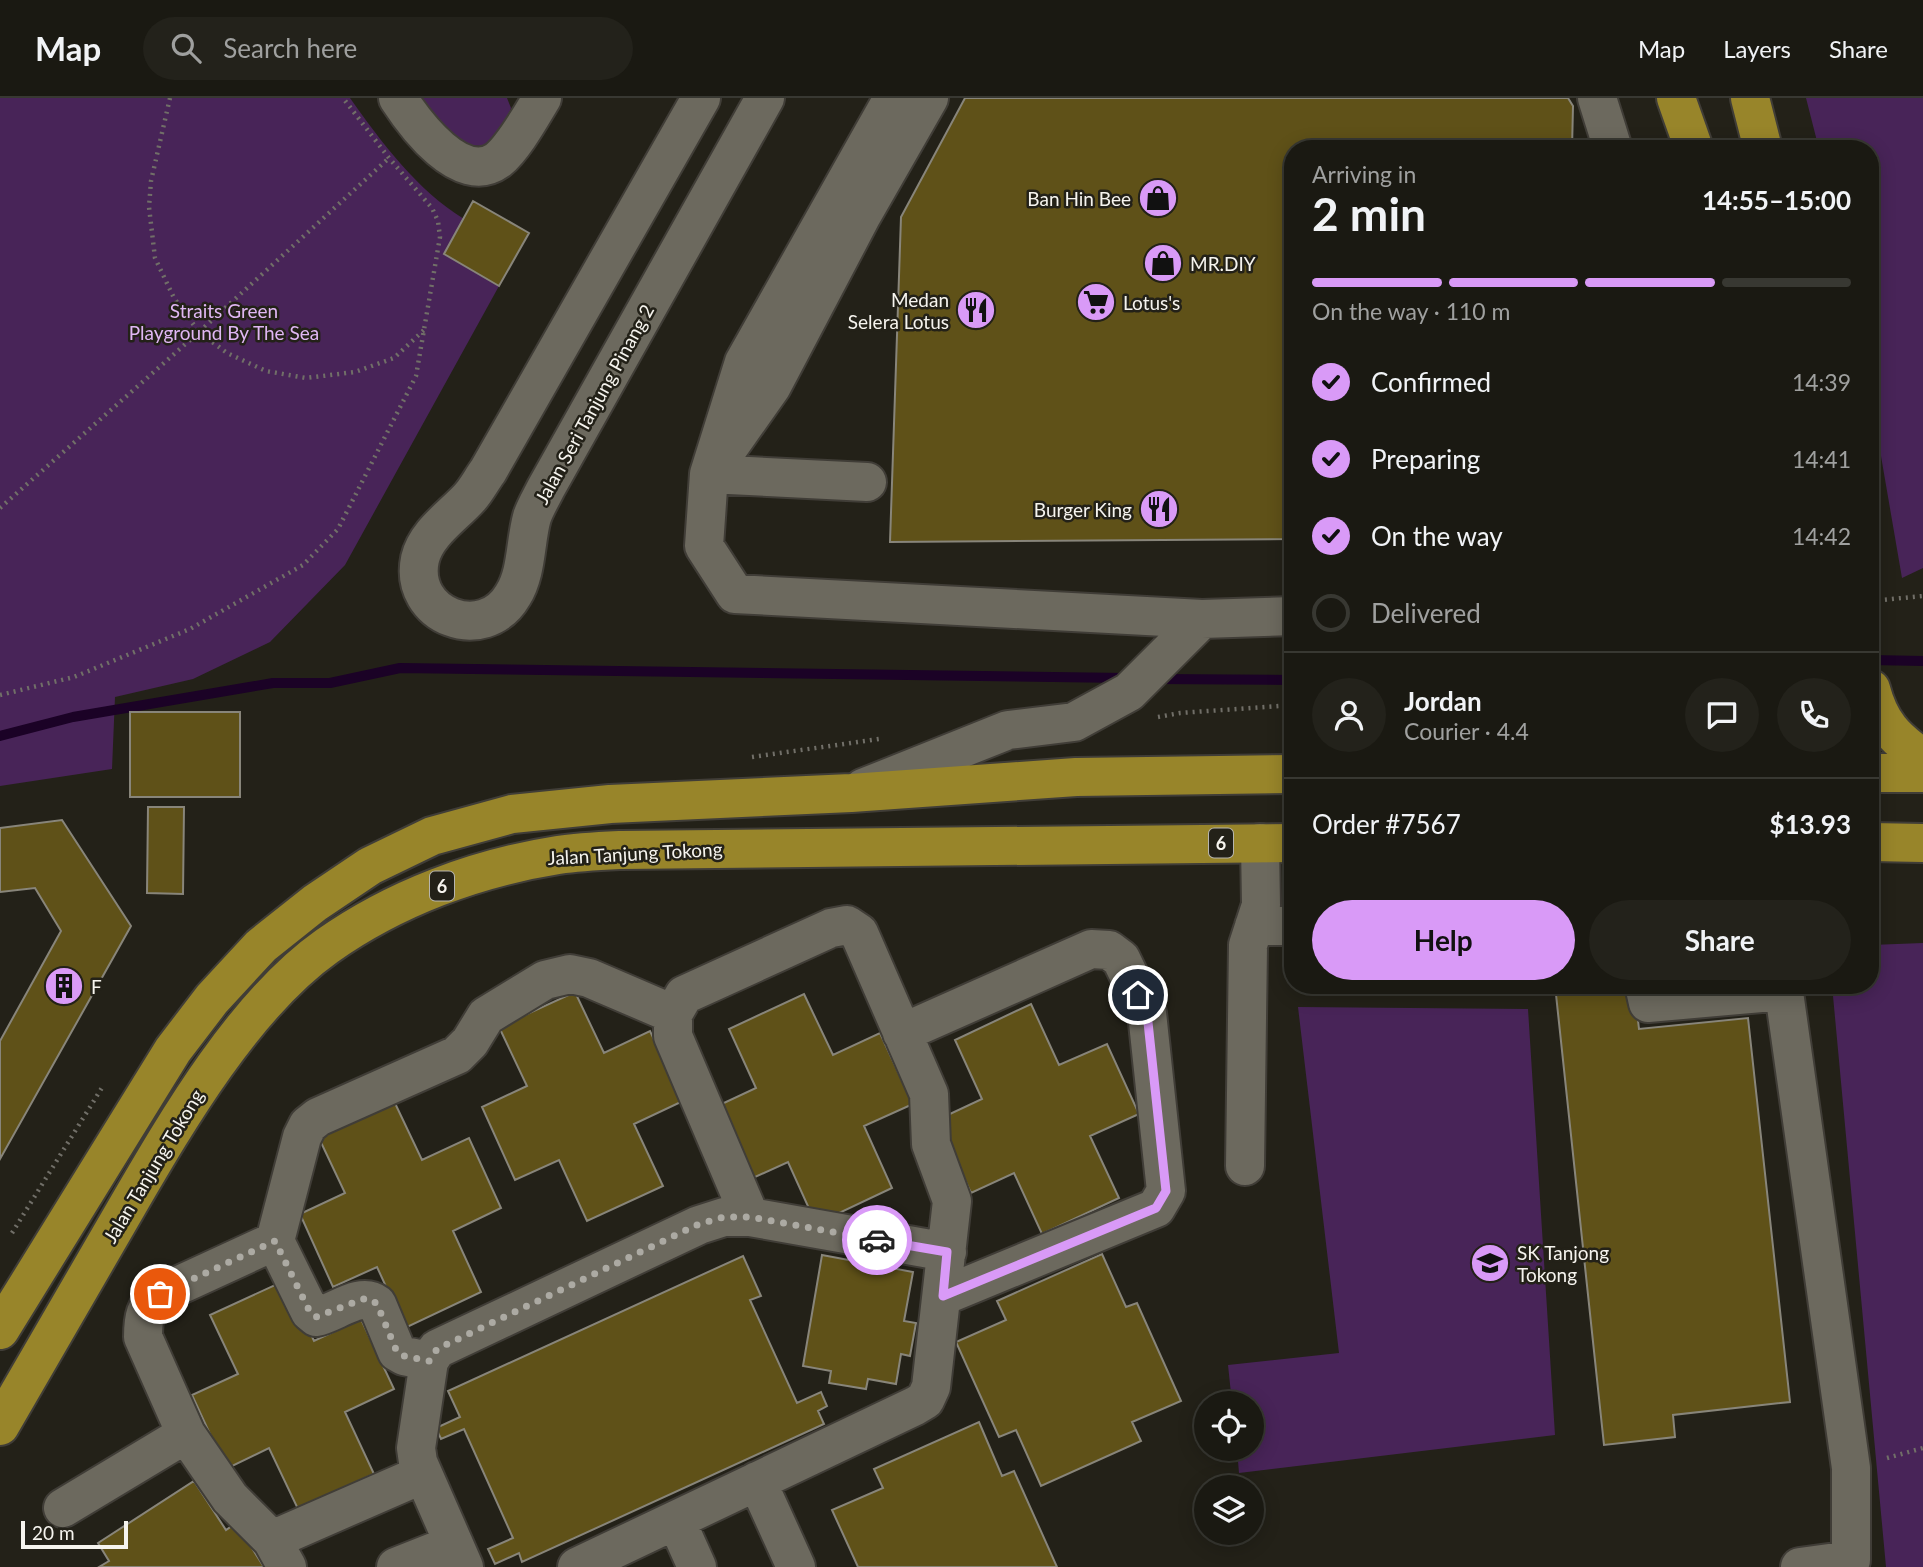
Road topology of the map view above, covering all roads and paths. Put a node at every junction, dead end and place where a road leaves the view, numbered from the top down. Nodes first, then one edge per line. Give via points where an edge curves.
1 (170, 98) edge
2 (343, 98) edge
3 (398, 98) edge
4 (701, 98) edge
5 (765, 98) edge
6 (893, 98) edge
7 (929, 98) edge
8 (1597, 98) edge
9 (1676, 98) edge
10 (1750, 98) edge
11 (540, 99) edge
12 (421, 129) junction
13 (1611, 140) edge
14 (1691, 140) edge
15 (1761, 140) edge
16 (389, 158) junction
17 (424, 330) junction
18 (199, 332) junction
19 (709, 474) junction
20 (867, 482) dead end
21 (0, 508) edge
22 (1923, 596) edge
23 (1879, 600) edge
24 (1284, 616) edge
25 (1202, 619) junction
26 (0, 695) edge
27 (1879, 710) edge
28 (1923, 758) edge
29 (1923, 773) edge
30 (1284, 774) edge
31 (1879, 774) edge
32 (851, 793) junction
33 (1879, 842) edge
34 (1276, 843) edge
35 (1923, 843) edge
36 (1254, 926) junction
37 (1284, 926) edge
38 (1646, 994) edge
39 (1730, 994) edge
40 (1785, 994) edge
41 (673, 1014) junction
42 (902, 1033) junction
43 (1245, 1166) dead end
44 (750, 1217) junction
45 (275, 1241) junction
46 (947, 1252) junction
47 (943, 1296) junction
48 (0, 1330) edge
49 (429, 1361) junction
50 (0, 1426) edge
51 (186, 1434) junction
52 (423, 1474) junction
53 (757, 1481) junction
54 (63, 1508) dead end
55 (676, 1520) junction
56 (279, 1553) edge
57 (459, 1555) edge
58 (396, 1567) edge
59 (577, 1567) edge
60 (697, 1567) edge
61 (796, 1567) edge
62 (1800, 1567) edge

1 - 18 path via 151,181 155,258 174,298
2 - 16 path
3 - 12 street
4 - 5 street, Jalan Seri Tanjung Pinang 2 via 488,471 426,545 419,573 422,587 428,600 448,617 489,618 514,594 533,516 546,488
6 - 19 street via 744,362
7 - 19 street via 772,386
8 - 13 street
9 - 14 main road
10 - 15 main road
11 - 12 street via 508,150 482,167 453,159
12 - 16 path
16 - 17 path via 438,221 440,237
16 - 18 path
17 - 18 path via 394,358 355,372 306,378 266,371 227,353
17 - 26 path via 416,376 338,529 303,565 190,629 74,677
18 - 21 path
19 - 20 street
19 - 25 street via 704,546 735,594
22 - 23 path
24 - 25 street
25 - 32 street via 1129,692 1074,722 1008,730
27 - 28 main road via 1889,729
29 - 31 main road
30 - 32 main road via 1076,777
32 - 48 main road via 610,804 512,814 432,836 370,866 261,946 212,999 173,1050
33 - 35 main road
34 - 36 street
34 - 50 main road, Jalan Tanjung Tokong / 6 via 621,850 522,862 414,897 326,947 261,1008 234,1042 159,1152
36 - 37 street
36 - 43 street via 1248,944
38 - 39 street via 1648,1003
40 - 62 street via 1851,1468 1851,1560
41 - 42 street via 684,995 831,928 847,925 859,933
41 - 44 street via 673,1036
41 - 45 street via 589,978 570,974 545,981 486,1016 457,1055 308,1125
42 - 46 street via 929,1094 931,1144 952,1202
42 - 47 street via 1091,949 1110,950 1121,959 1147,1013 1166,1191 1156,1208
44 - 46 street
44 - 49 street via 724,1217 699,1224 437,1349
45 - 49 street via 316,1317 371,1299 397,1352
45 - 51 street via 160,1294 148,1304 143,1337
46 - 47 street
47 - 53 street via 931,1387 925,1400
49 - 52 street via 416,1448
51 - 54 street
51 - 56 street via 230,1498
52 - 56 street
52 - 57 street
53 - 55 street
53 - 61 street
55 - 59 street
55 - 60 street
57 - 58 street

